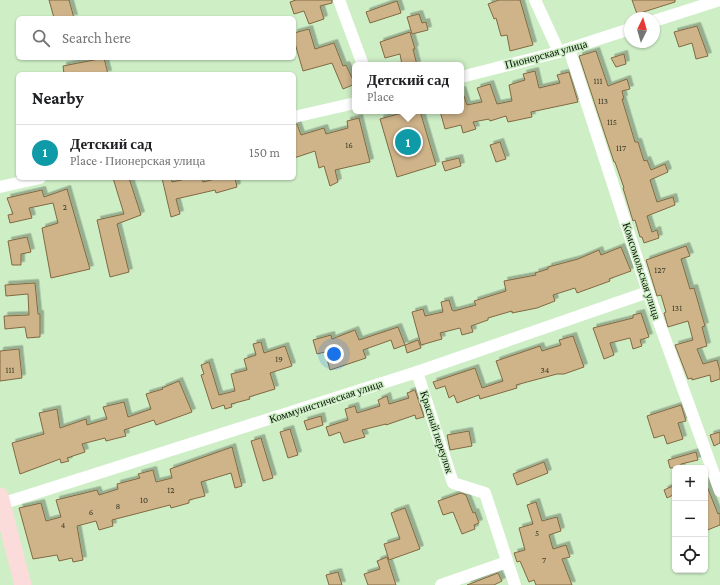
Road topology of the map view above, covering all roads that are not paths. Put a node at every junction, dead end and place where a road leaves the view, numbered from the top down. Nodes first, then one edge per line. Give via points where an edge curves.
1 (339, 0) edge
2 (535, 0) edge
3 (720, 0) edge
4 (660, 19) edge
5 (624, 31) edge
6 (564, 51) junction
7 (362, 62) edge
8 (464, 76) edge
9 (352, 104) edge
10 (296, 118) edge
11 (31, 180) edge
12 (0, 187) edge
13 (648, 292) junction
14 (417, 372) junction
15 (720, 491) edge
16 (1, 500) edge
17 (507, 562) junction
18 (23, 585) edge
19 (441, 585) edge
20 (516, 585) edge

1 - 7 street
2 - 6 street, Комсомольская улица
3 - 4 street
5 - 6 street, Пионерская улица
6 - 8 street, Пионерская улица
6 - 13 street, Комсомольская улица
9 - 10 street
11 - 12 street
13 - 14 street, Коммунистическая улица
13 - 15 street, Комсомольская улица
14 - 16 street, Коммунистическая улица
14 - 17 street, Красный переулок via 453,483 485,494
16 - 18 street
17 - 19 street
17 - 20 street, Красный переулок

